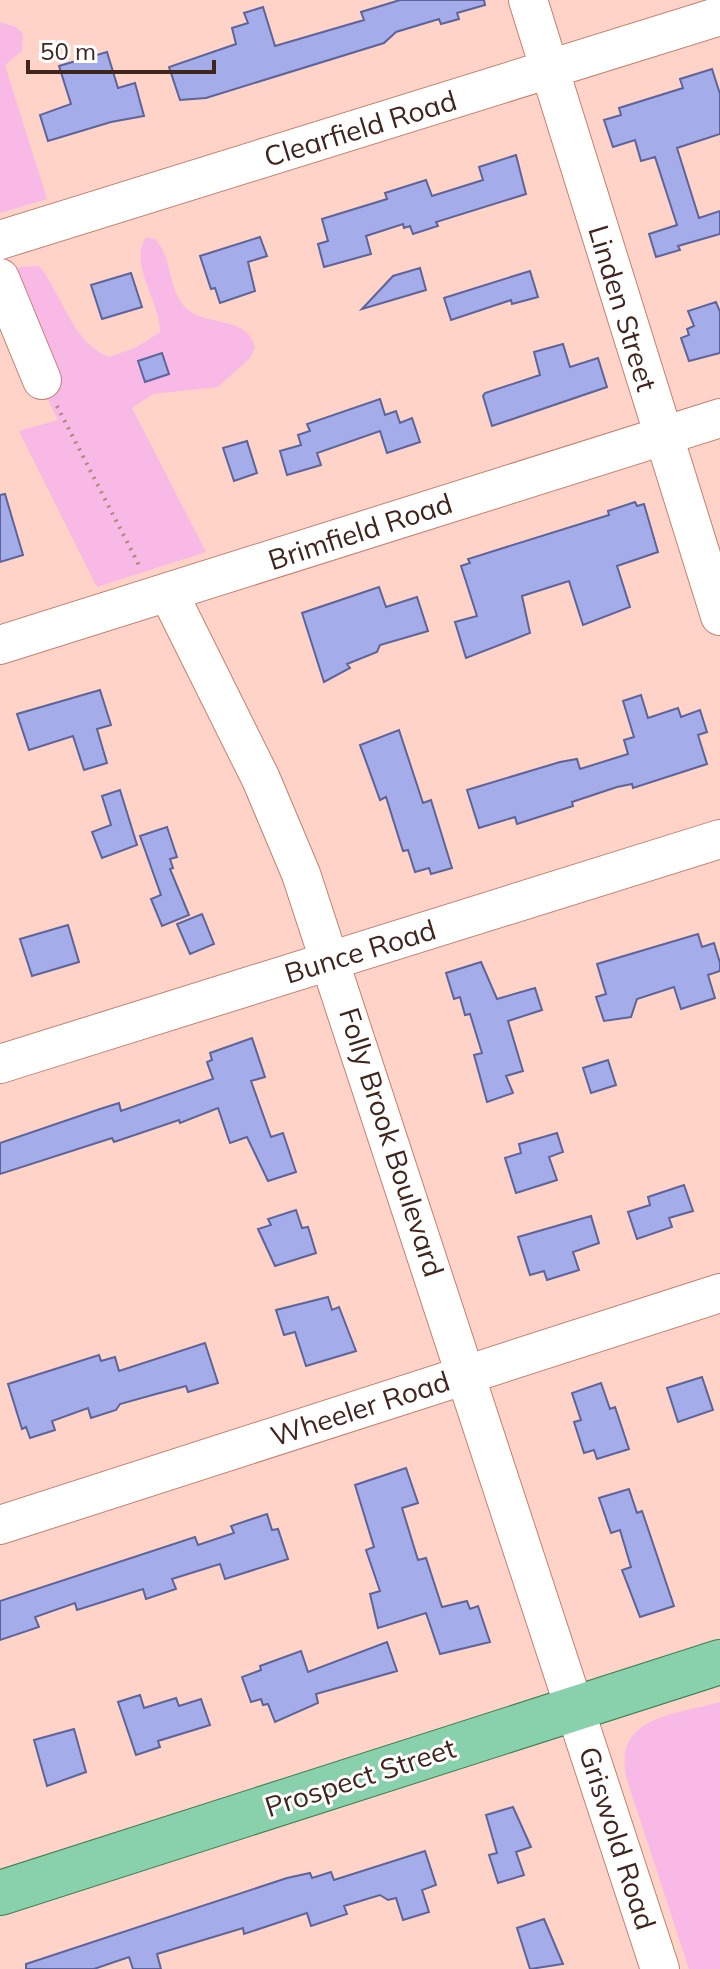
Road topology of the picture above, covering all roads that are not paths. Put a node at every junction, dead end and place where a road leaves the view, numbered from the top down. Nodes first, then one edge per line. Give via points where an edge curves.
1 (528, 0) edge
2 (720, 16) edge
3 (549, 70) junction
4 (0, 240) edge
5 (0, 278) edge
6 (42, 380) road end
7 (720, 418) edge
8 (663, 436) junction
9 (160, 595) junction
10 (720, 616) edge
11 (0, 645) edge
12 (720, 839) edge
13 (332, 960) junction
14 (0, 1064) edge
15 (720, 1293) edge
16 (467, 1373) junction
17 (0, 1525) edge
18 (720, 1662) edge
19 (575, 1708) junction
20 (0, 1893) edge
21 (660, 1969) edge

1 - 3 street, Linden Street
2 - 3 street, Clearfield Road
3 - 4 street, Clearfield Road
3 - 8 street, Linden Street
5 - 6 street
7 - 8 street, Brimfield Road
8 - 9 street, Brimfield Road
8 - 10 street, Linden Street
9 - 11 street, Brimfield Road
9 - 13 street, Folly Brook Boulevard via 261,779
12 - 13 street, Bunce Road
13 - 14 street, Bunce Road
13 - 16 street, Folly Brook Boulevard
15 - 16 street, Wheeler Road
16 - 17 street, Wheeler Road
16 - 19 street, Folly Brook Boulevard
18 - 19 main road, Prospect Street
19 - 20 main road, Prospect Street
19 - 21 street, Griswold Road

